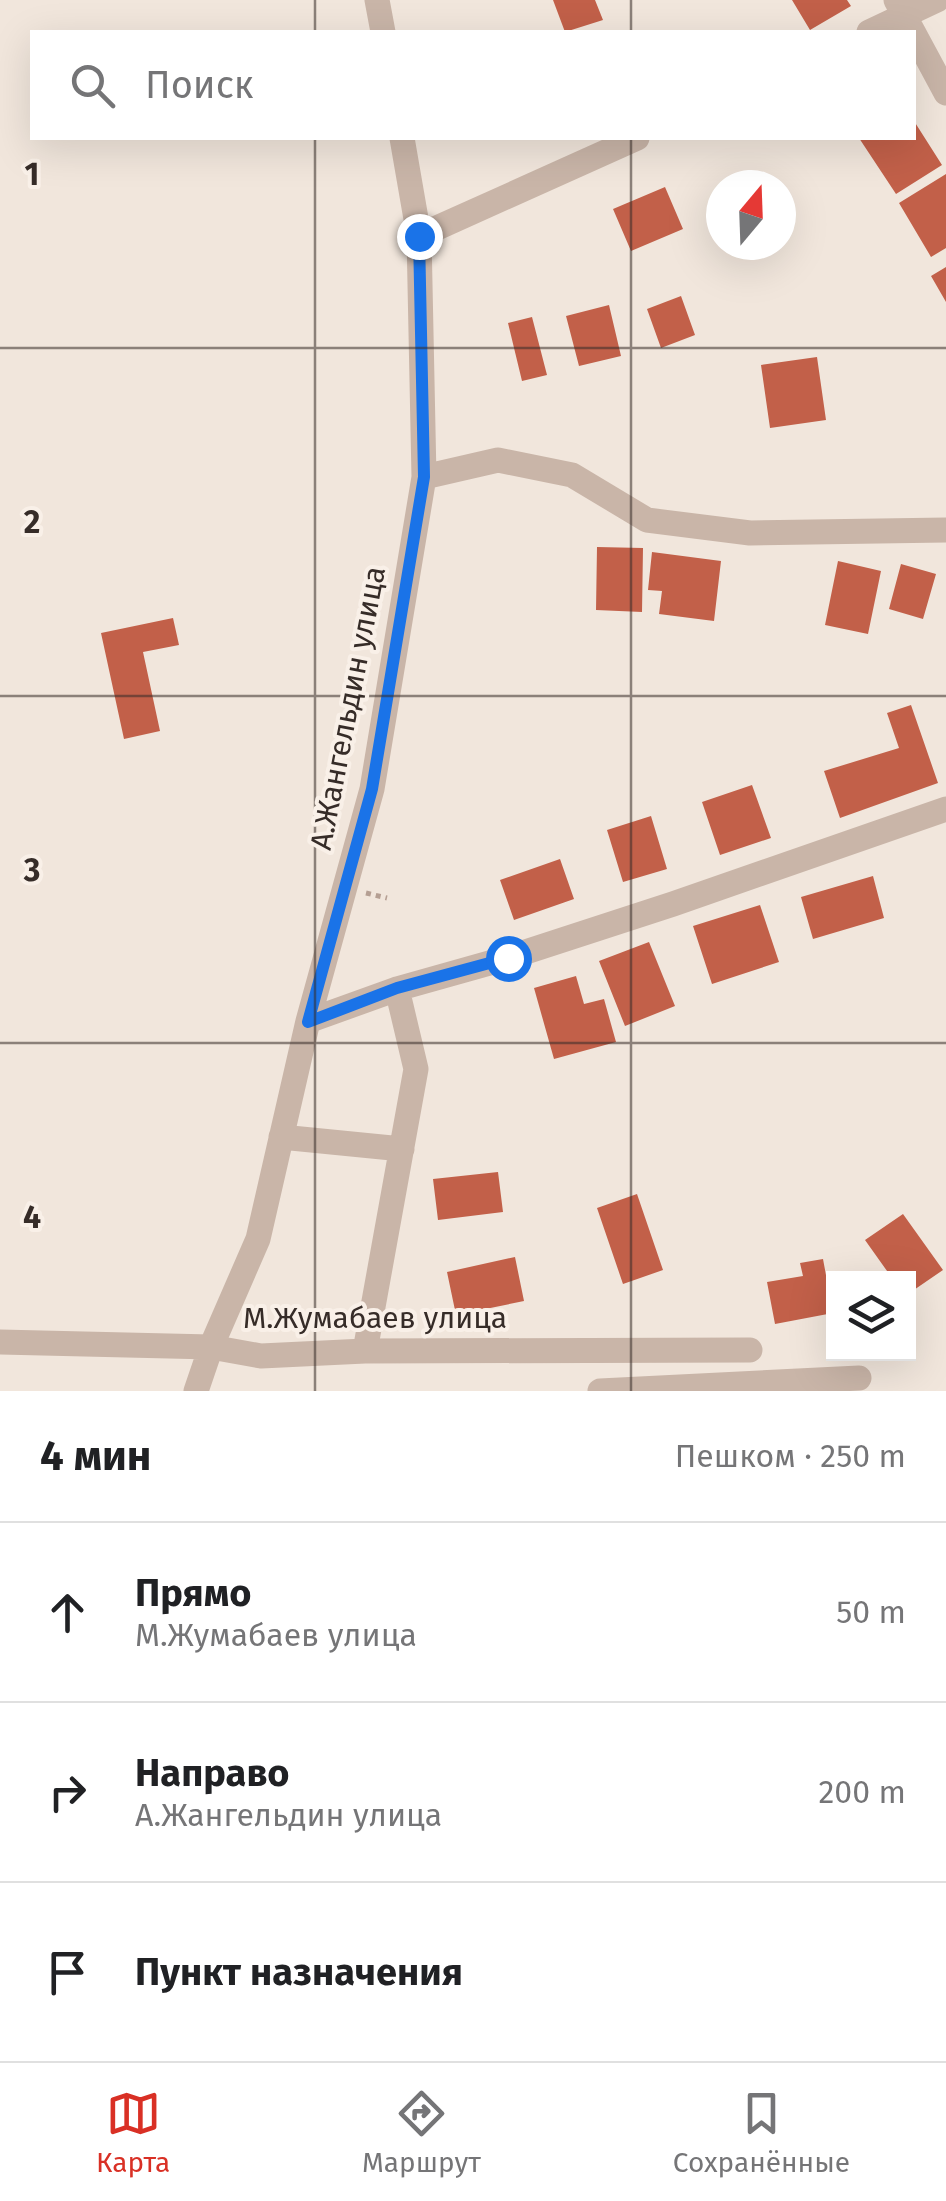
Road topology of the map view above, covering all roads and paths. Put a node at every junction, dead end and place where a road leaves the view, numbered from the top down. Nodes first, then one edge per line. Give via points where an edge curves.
1 (378, 0) edge
2 (937, 0) edge
3 (901, 8) edge
4 (383, 30) edge
5 (873, 30) edge
6 (916, 36) edge
7 (946, 92) edge
8 (402, 140) edge
9 (633, 140) edge
10 (419, 236) junction
11 (424, 477) junction
12 (946, 530) edge
13 (946, 809) edge
14 (397, 988) junction
15 (308, 1022) junction
16 (282, 1136) junction
17 (402, 1149) junction
18 (0, 1342) edge
19 (211, 1347) junction
20 (750, 1350) dead end
21 (365, 1351) junction
22 (859, 1378) dead end
23 (196, 1391) edge
24 (600, 1391) edge

1 - 4 street
2 - 3 street
3 - 5 street
6 - 7 street
8 - 10 street, А.Жангельдин улица
9 - 10 street
10 - 11 street, А.Жангельдин улица
11 - 12 street via 498,460 572,475 647,520 750,533
11 - 15 street, А.Жангельдин улица via 372,789
13 - 14 street via 508,958
14 - 15 street
14 - 17 street via 416,1069
15 - 16 street, А.Жангельдин улица
16 - 17 street
16 - 19 street, А.Жангельдин улица via 258,1239
17 - 21 street
18 - 19 street, М.Жумабаев улица
19 - 21 street, М.Жумабаев улица via 261,1356
19 - 23 street, А.Жангельдин улица
20 - 21 street, М.Жумабаев улица
22 - 24 street

